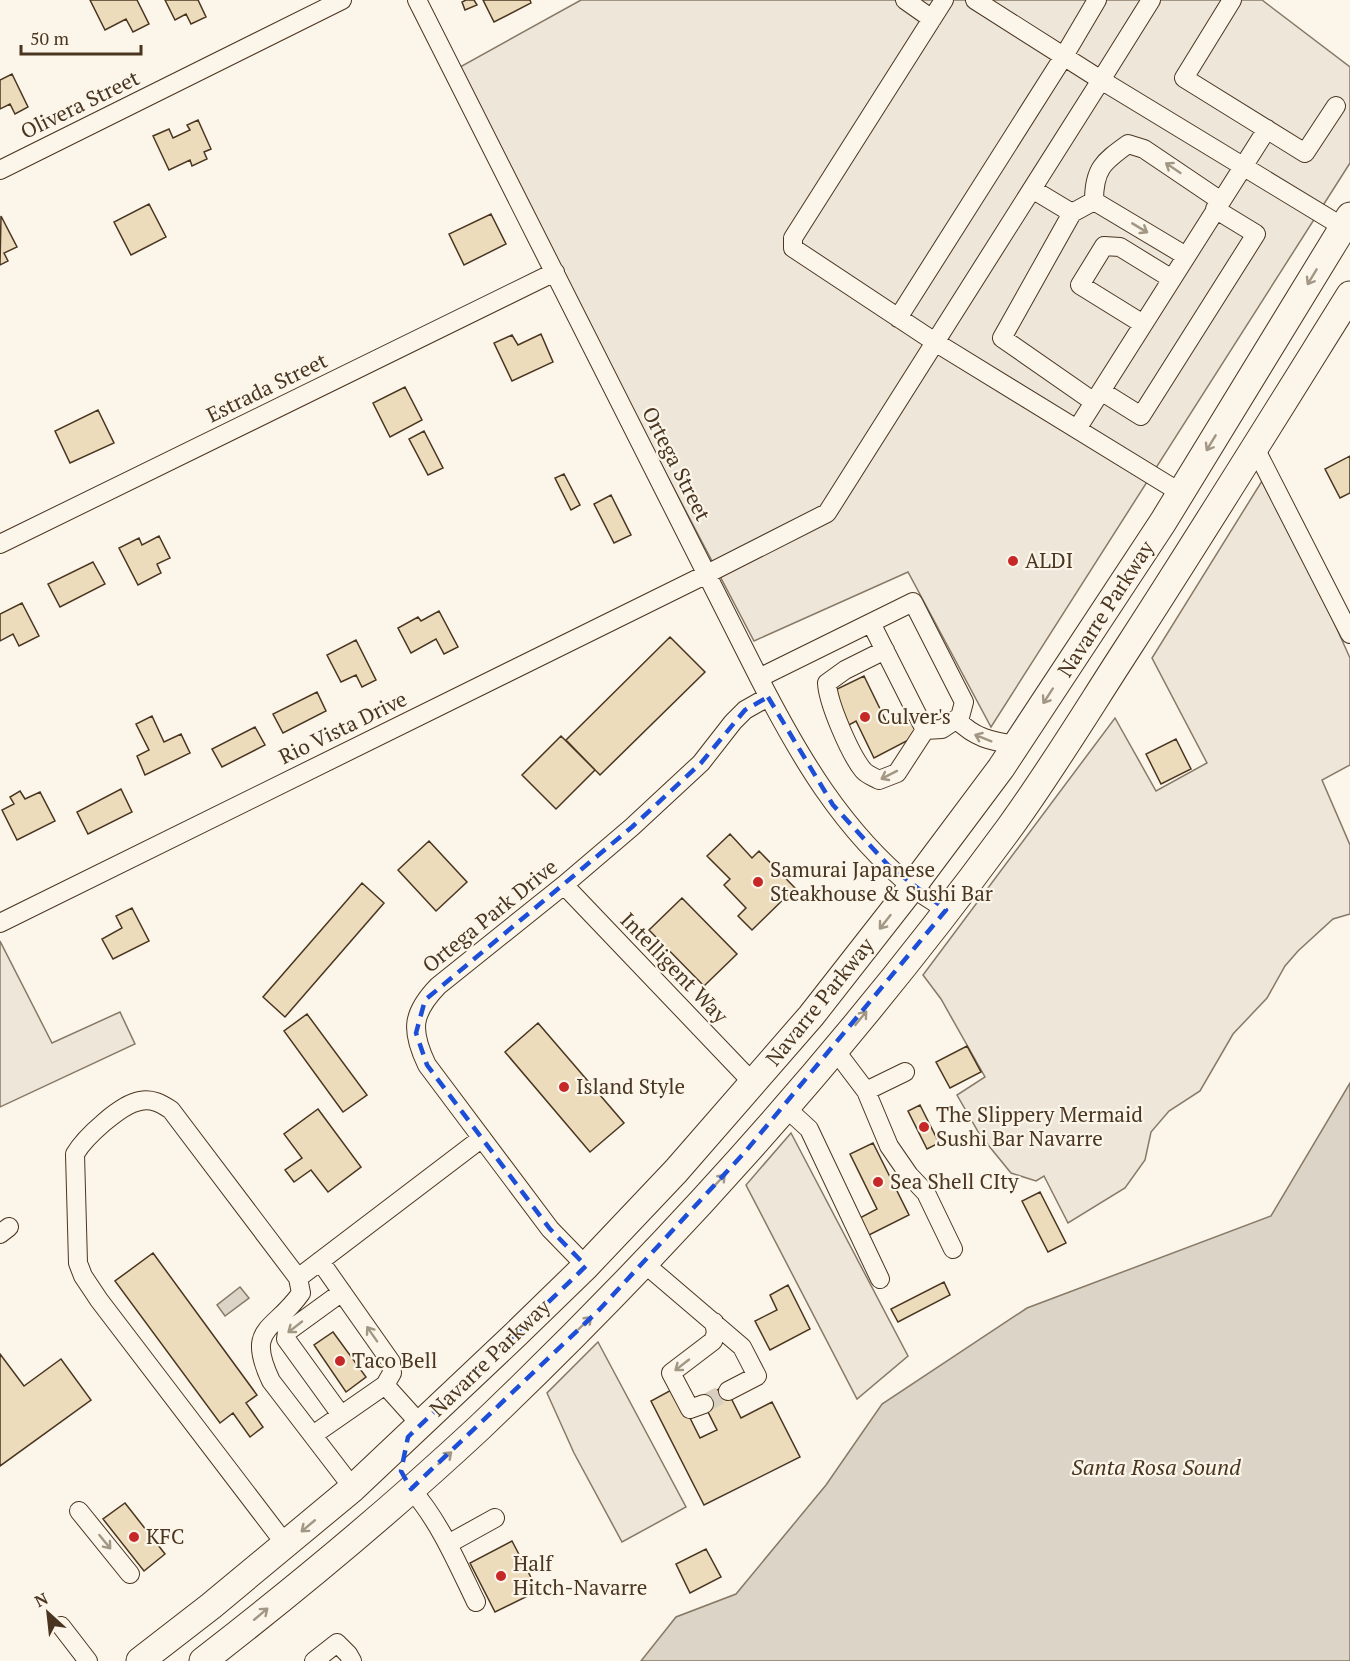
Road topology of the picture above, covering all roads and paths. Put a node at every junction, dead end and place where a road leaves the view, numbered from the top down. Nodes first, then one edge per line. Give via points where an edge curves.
1 (342, 0) edge
2 (417, 0) edge
3 (905, 0) edge
4 (944, 0) edge
5 (975, 0) edge
6 (1097, 0) edge
7 (1151, 0) edge
8 (1232, 0) edge
9 (932, 19) junction
10 (1064, 56) junction
11 (1101, 80) junction
12 (1335, 106) dead end
13 (1267, 129) junction
14 (1244, 167) junction
15 (0, 170) edge
16 (1032, 189) junction
17 (1094, 201) junction
18 (1218, 205) junction
19 (1072, 213) junction
20 (1348, 225) edge
21 (1186, 256) junction
22 (555, 272) junction
23 (1172, 279) junction
24 (1350, 295) edge
25 (898, 318) junction
26 (1143, 324) junction
27 (935, 342) junction
28 (1097, 397) junction
29 (1077, 429) junction
30 (1255, 448) junction
31 (1181, 493) junction
32 (0, 544) edge
33 (707, 574) junction
34 (871, 623) junction
35 (1350, 634) edge
36 (885, 650) junction
37 (759, 678) junction
38 (768, 697) junction
39 (956, 719) junction
40 (925, 730) junction
41 (1016, 745) junction
42 (564, 885) junction
43 (912, 887) junction
44 (946, 910) junction
45 (0, 923) edge
46 (835, 1050) junction
47 (905, 1072) dead end
48 (753, 1083) junction
49 (866, 1090) junction
50 (785, 1107) junction
51 (482, 1138) junction
52 (953, 1249) dead end
53 (320, 1261) junction
54 (641, 1264) junction
55 (586, 1266) junction
56 (298, 1278) junction
57 (880, 1279) dead end
58 (342, 1292) junction
59 (714, 1322) junction
60 (385, 1385) junction
61 (728, 1391) tunnel mouth
62 (704, 1404) dead end
63 (341, 1415) junction
64 (414, 1431) junction
65 (313, 1436) junction
66 (411, 1489) junction
67 (349, 1491) junction
68 (79, 1511) dead end
69 (495, 1518) dead end
70 (353, 1538) junction
71 (448, 1544) junction
72 (286, 1545) junction
73 (130, 1574) dead end
74 (476, 1602) dead end
75 (61, 1626) dead end
76 (88, 1661) edge
77 (140, 1661) edge
78 (203, 1661) edge
79 (314, 1661) edge
80 (352, 1661) edge

1 - 15 street, Olivera Street
2 - 22 street, Ortega Street
3 - 9 street
4 - 9 street
5 - 10 street
6 - 10 street
7 - 11 street, Rio Vista Drive
8 - 13 street via 1184,78
9 - 25 street via 793,238 793,248
10 - 11 street
10 - 25 street
11 - 14 street
11 - 16 street, Rio Vista Drive
12 - 13 street via 1305,153
13 - 14 street
14 - 18 street
14 - 20 street
16 - 19 street
16 - 27 street, Rio Vista Drive
18 -> 17 street via 1144,148 1128,144 1106,160 1094,182
17 - 19 street
17 -> 21 street
18 - 21 street
18 - 28 street via 1256,234 1148,406 1141,416
19 - 28 street via 1002,338
20 -> 31 highway, Navarre Parkway
21 - 23 street
22 - 32 street, Estrada Street
22 - 33 street, Ortega Street
23 - 26 street
23 - 26 street via 1120,247 1104,246 1080,285
24 - 30 highway, Navarre Parkway
25 - 27 street
26 - 28 street
27 - 29 street
27 - 33 street, Rio Vista Drive via 827,513
28 - 29 street
29 - 31 street
30 - 35 street
30 - 44 highway, Navarre Parkway via 1018,815
31 -> 41 highway, Navarre Parkway
33 - 37 street, Ortega Street
33 - 45 street, Rio Vista Drive
34 - 36 street
34 - 37 street
34 - 39 street via 913,602 964,702
36 - 40 street
40 -> 36 street via 897,773 879,780 865,772 855,756 827,695 827,683
37 - 38 street, Ortega Street
38 - 42 street, Ortega Park Drive via 744,710 701,763
38 - 43 street, Ortega Street via 833,805
39 - 40 street via 942,729
41 -> 39 street via 992,742 969,732
41 - 43 highway, Navarre Parkway
42 - 48 street, Intelligent Way
42 - 51 street, Ortega Park Drive via 438,986 417,1014 416,1033 427,1065
43 - 44 street, Ortega Street
43 -> 48 highway, Navarre Parkway
46 -> 44 highway, Navarre Parkway
46 - 49 street
46 - 50 highway, Navarre Parkway
47 - 49 street
48 - 55 highway, Navarre Parkway
49 - 52 street via 889,1146 926,1193
54 -> 50 highway, Navarre Parkway
50 - 57 street via 809,1129
51 - 53 street
51 - 55 street, Ortega Park Drive via 550,1229
53 - 56 street
53 - 58 street
54 - 59 street
66 -> 54 highway, Navarre Parkway via 599,1310
55 - 64 highway, Navarre Parkway
56 - 65 street via 301,1293 291,1308 268,1327 260,1347 271,1381
56 - 72 street via 171,1110 158,1102 142,1100 126,1106 81,1144 75,1154 78,1263 83,1276
60 -> 58 street via 392,1373 391,1362
58 -> 63 street via 287,1332 286,1339
59 - 61 street via 742,1347 757,1376
59 -> 62 street via 713,1341 671,1373 690,1409
60 - 63 street
60 - 64 street
63 - 65 street
64 - 66 highway via 401,1471
64 - 67 highway, Navarre Parkway
65 - 67 street
66 - 70 highway, Navarre Parkway
66 - 71 street
67 - 70 highway
67 -> 72 highway, Navarre Parkway
68 -> 73 street
69 - 71 street
78 -> 70 highway, Navarre Parkway
71 - 74 street
72 - 77 highway, Navarre Parkway
75 - 76 street
79 - 80 street via 337,1642

